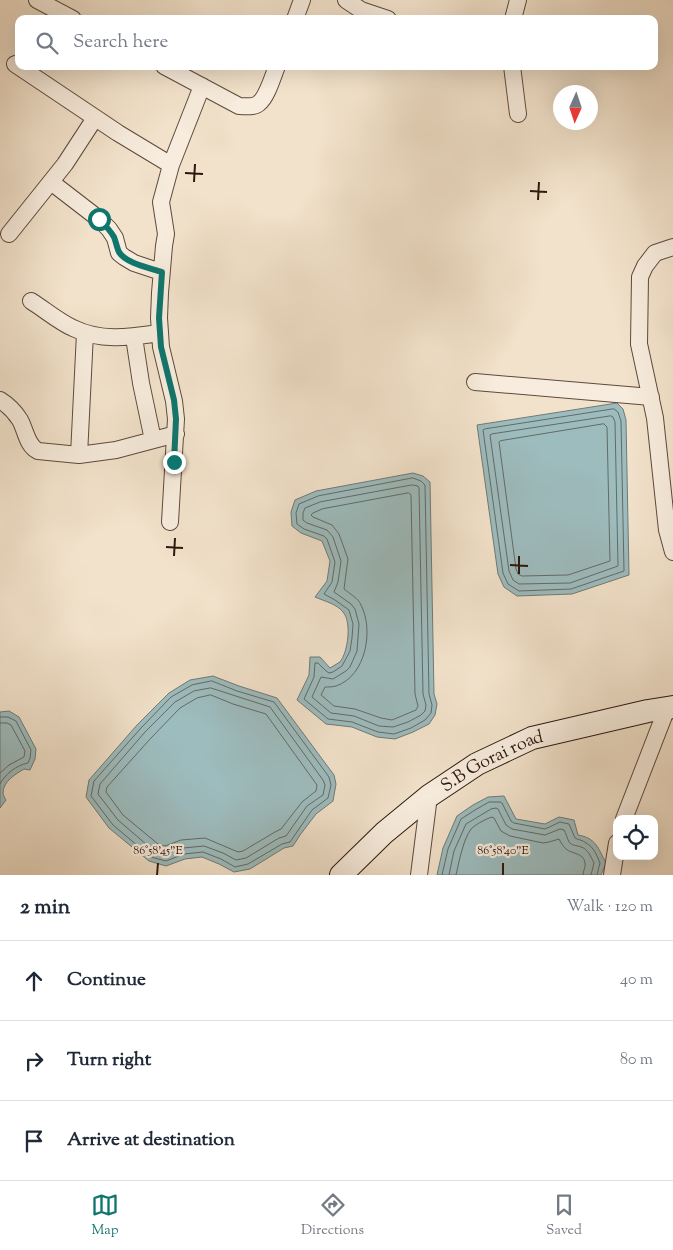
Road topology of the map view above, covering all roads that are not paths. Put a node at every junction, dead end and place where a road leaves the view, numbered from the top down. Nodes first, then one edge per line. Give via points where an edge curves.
1 (37, 0) edge
2 (302, 0) edge
3 (346, 0) edge
4 (518, 0) edge
5 (65, 15) edge
6 (296, 15) edge
7 (376, 15) edge
8 (514, 15) edge
9 (24, 70) edge
10 (172, 70) edge
11 (275, 70) edge
12 (512, 70) edge
13 (202, 86) junction
14 (518, 114) dead end
15 (95, 118) junction
16 (171, 165) junction
17 (51, 182) junction
18 (9, 234) dead end
19 (673, 247) edge
20 (162, 272) junction
21 (31, 301) dead end
22 (85, 333) junction
23 (160, 333) junction
24 (134, 336) junction
25 (475, 382) dead end
26 (651, 397) junction
27 (0, 400) edge
28 (176, 434) junction
29 (153, 440) junction
30 (79, 455) junction
31 (170, 522) dead end
32 (673, 552) edge
33 (670, 707) edge
34 (428, 796) junction
35 (626, 815) edge
36 (614, 860) edge
37 (341, 875) edge
38 (420, 875) edge
39 (612, 875) edge

1 - 5 street
2 - 6 street
3 - 7 street
4 - 8 street
9 - 15 street
10 - 13 street
11 - 13 street via 266,95 251,106 239,106
12 - 14 street
13 - 16 street
15 - 16 street
15 - 17 street
16 - 20 street via 161,202 166,234
17 - 18 street
17 - 20 street via 109,229 124,258
19 - 26 street via 655,253 640,277 639,344
20 - 23 street
21 - 22 street
22 - 24 street via 103,337
22 - 30 street
23 - 24 street
23 - 28 street via 174,400
24 - 29 street
25 - 26 street
26 - 32 street via 667,530
27 - 30 street via 14,412 34,449
28 - 29 street
28 - 31 street
29 - 30 street
33 - 34 street, S.B Gorai road via 532,738 477,764
33 - 35 street
34 - 37 street, S.B Gorai road
34 - 38 street
36 - 39 street

